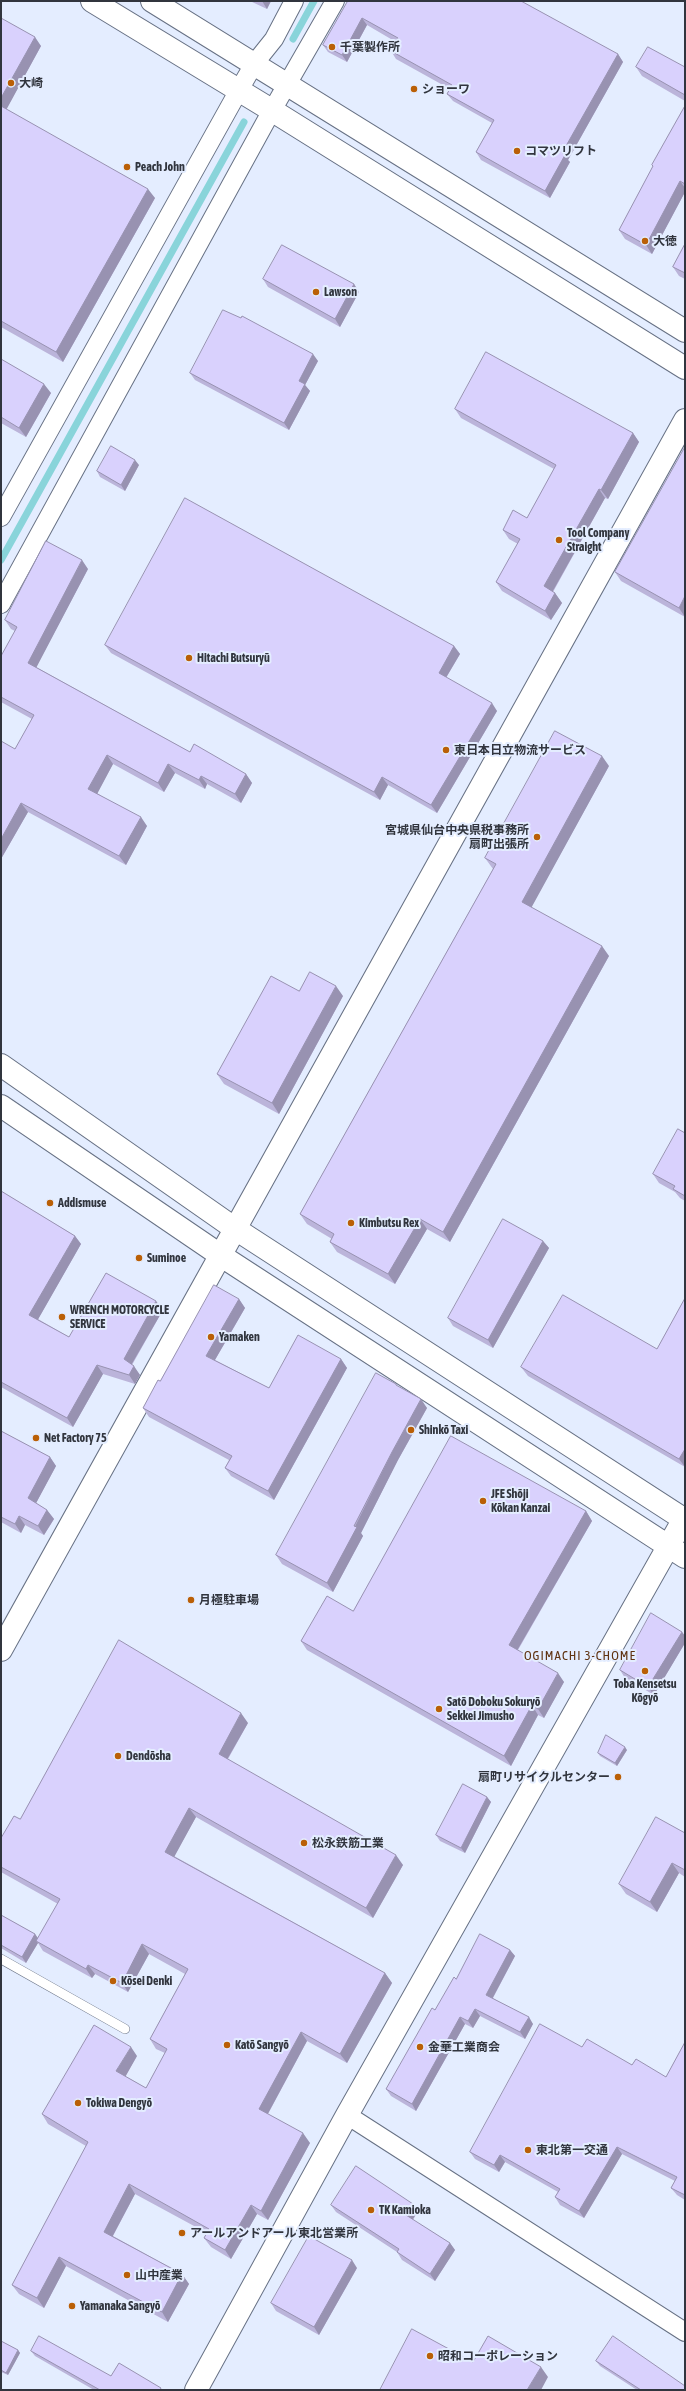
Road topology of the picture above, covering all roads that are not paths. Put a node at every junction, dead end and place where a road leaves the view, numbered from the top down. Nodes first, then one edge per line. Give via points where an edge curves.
1 (92, 1) edge
2 (152, 1) edge
3 (294, 1) edge
4 (335, 1) edge
5 (254, 64) junction
6 (288, 85) junction
7 (239, 90) junction
8 (273, 111) junction
9 (685, 331) edge
10 (685, 368) edge
11 (685, 420) edge
12 (1, 517) edge
13 (1, 604) edge
14 (1, 1064) edge
15 (1, 1106) edge
16 (234, 1228) junction
17 (220, 1254) junction
18 (685, 1519) edge
19 (677, 1552) edge
20 (1, 1650) edge
21 (1, 1958) edge
22 (125, 2029) dead end
23 (347, 2115) junction
24 (685, 2332) edge
25 (196, 2390) edge

1 - 7 street
2 - 5 street
3 - 5 street via 274,39
4 - 6 street
5 - 6 street
5 - 7 street
6 - 8 street
6 - 9 street
7 - 8 street
7 - 12 street
8 - 10 street
8 - 13 street
11 - 16 street
14 - 16 street
15 - 17 street
16 - 17 street
16 - 18 street
17 - 19 street
17 - 20 street
18 - 19 street
19 - 23 street
21 - 22 lane
23 - 24 street
23 - 25 street

